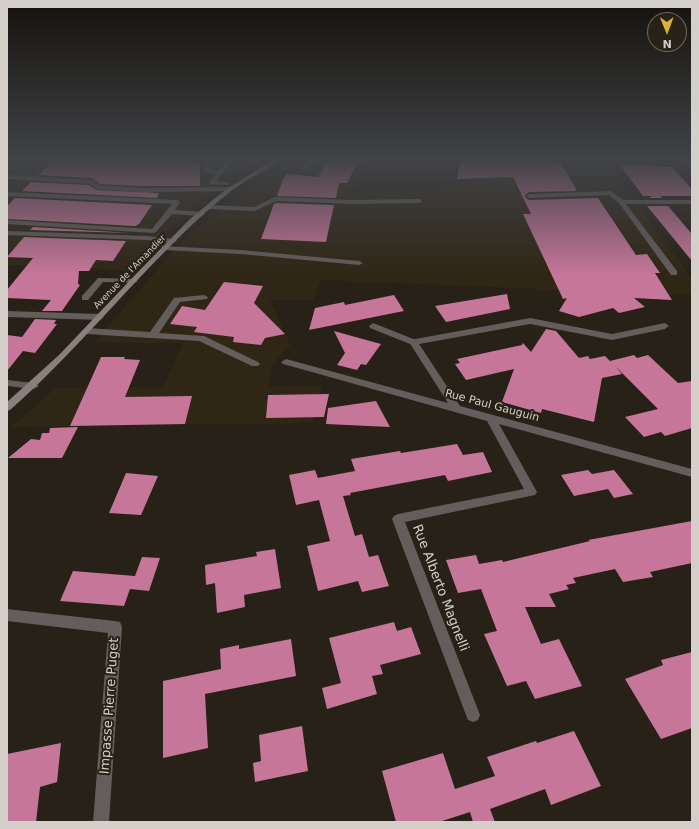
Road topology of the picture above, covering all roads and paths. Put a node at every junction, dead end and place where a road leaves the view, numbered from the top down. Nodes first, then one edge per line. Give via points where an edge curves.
1 (107, 199) edge
2 (219, 199) edge
3 (617, 199) edge
4 (419, 201) dead end
5 (621, 202) junction
6 (692, 202) edge
7 (209, 207) junction
8 (170, 212) junction
9 (202, 214) junction
10 (7, 222) edge
11 (7, 233) edge
12 (173, 241) junction
13 (165, 248) junction
14 (359, 263) dead end
15 (674, 273) dead end
16 (134, 281) junction
17 (204, 297) dead end
18 (85, 298) dead end
19 (7, 314) edge
20 (100, 317) junction
21 (373, 326) dead end
22 (665, 326) dead end
23 (87, 332) junction
24 (152, 336) junction
25 (413, 342) junction
26 (286, 362) dead end
27 (255, 364) dead end
28 (7, 383) edge
29 (34, 386) junction
30 (7, 408) edge
31 (457, 409) junction
32 (491, 418) junction
33 (692, 473) edge
34 (7, 615) edge
35 (473, 715) dead end
36 (101, 822) edge

1 - 8 street via 177,202
2 - 7 main road, Avenue de l'Amandier
3 - 5 street
4 - 7 street via 275,199 255,210
5 - 6 street
5 - 15 street
7 - 9 main road, Avenue de l'Amandier
8 - 9 street
8 - 10 street via 154,231
9 - 12 main road, Avenue de l'Amandier
11 - 12 street
12 - 13 main road, Avenue de l'Amandier
13 - 14 street
13 - 16 main road, Avenue de l'Amandier
16 - 18 street via 101,280
16 - 20 main road, Avenue de l'Amandier
17 - 24 street via 177,300
19 - 20 street
20 - 23 main road, Avenue de l'Amandier
21 - 25 street
22 - 25 street via 612,336 530,321
23 - 24 street
23 - 29 main road, Avenue de l'Amandier
24 - 27 street via 201,338
25 - 31 street
26 - 31 street, Rue Paul Gauguin
28 - 29 street
29 - 30 main road, Avenue de l'Amandier
31 - 32 street, Rue Paul Gauguin
32 - 33 street, Rue Paul Gauguin
32 - 35 street, Rue Alberto Magnelli via 531,492 398,518
34 - 36 street, Impasse Pierre Puget via 115,627

